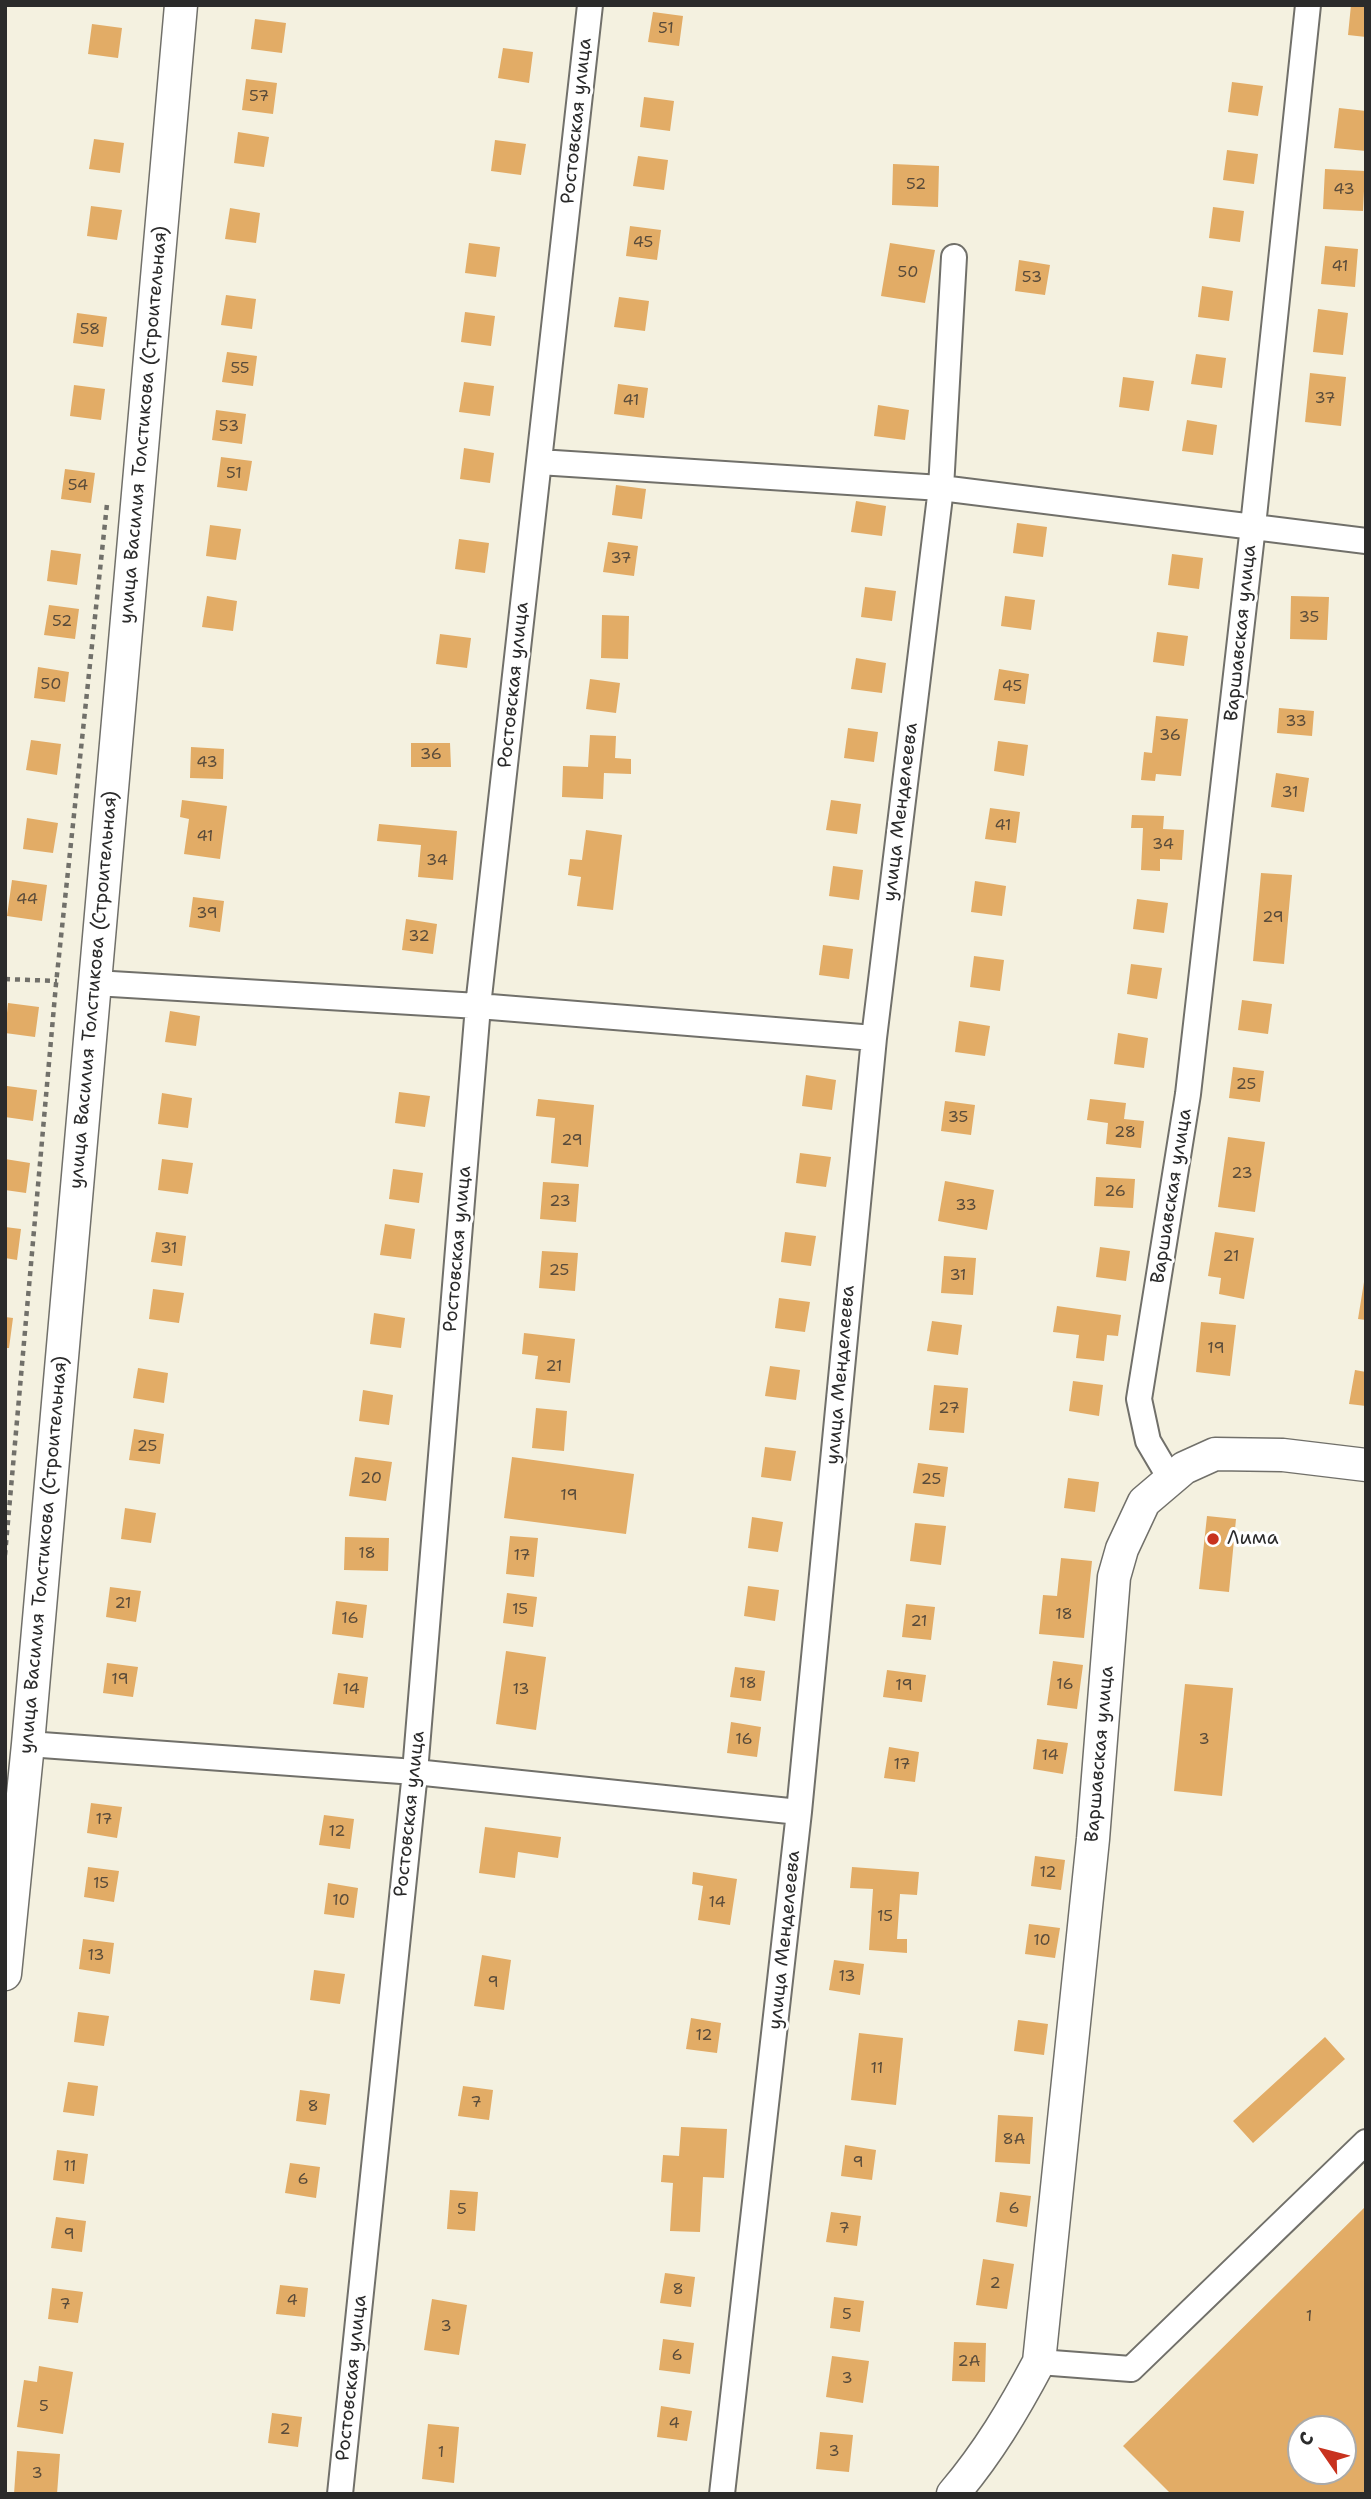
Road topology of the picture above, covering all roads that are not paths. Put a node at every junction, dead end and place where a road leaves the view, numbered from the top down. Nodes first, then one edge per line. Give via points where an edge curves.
1 (181, 5) edge
2 (590, 5) edge
3 (1308, 5) edge
4 (954, 257) dead end
5 (539, 462) junction
6 (941, 488) junction
7 (1253, 526) junction
8 (1366, 541) edge
9 (95, 983) junction
10 (478, 1006) junction
11 (874, 1038) junction
12 (1366, 1465) edge
13 (1171, 1480) junction
14 (27, 1744) junction
15 (415, 1772) junction
16 (799, 1812) junction
17 (5, 1974) edge
18 (1366, 2142) edge
19 (1039, 2361) junction
20 (340, 2494) edge
21 (722, 2494) edge
22 (953, 2494) edge

1 - 9 main road, улица Василия Толстикова (Строительная)
2 - 5 street, Ростовская улица
3 - 7 street, Варшавская улица
4 - 6 street, улица Менделеева
5 - 6 street
5 - 10 street, Ростовская улица
6 - 7 street
6 - 11 street, улица Менделеева
7 - 8 street
7 - 13 street, Варшавская улица via 1188,1094 1139,1399 1148,1441
9 - 10 street
9 - 14 main road, улица Василия Толстикова (Строительная)
10 - 11 street
10 - 15 street, Ростовская улица
11 - 16 street, улица Менделеева
12 - 13 main road via 1283,1455 1215,1454 1184,1468
13 - 19 main road, Варшавская улица via 1144,1503 1114,1577 1093,1839
14 - 15 street
14 - 17 main road, улица Василия Толстикова (Строительная)
15 - 16 street
15 - 20 street, Ростовская улица
16 - 21 street, улица Менделеева
18 - 19 street via 1131,2369
19 - 22 main road via 1009,2418

